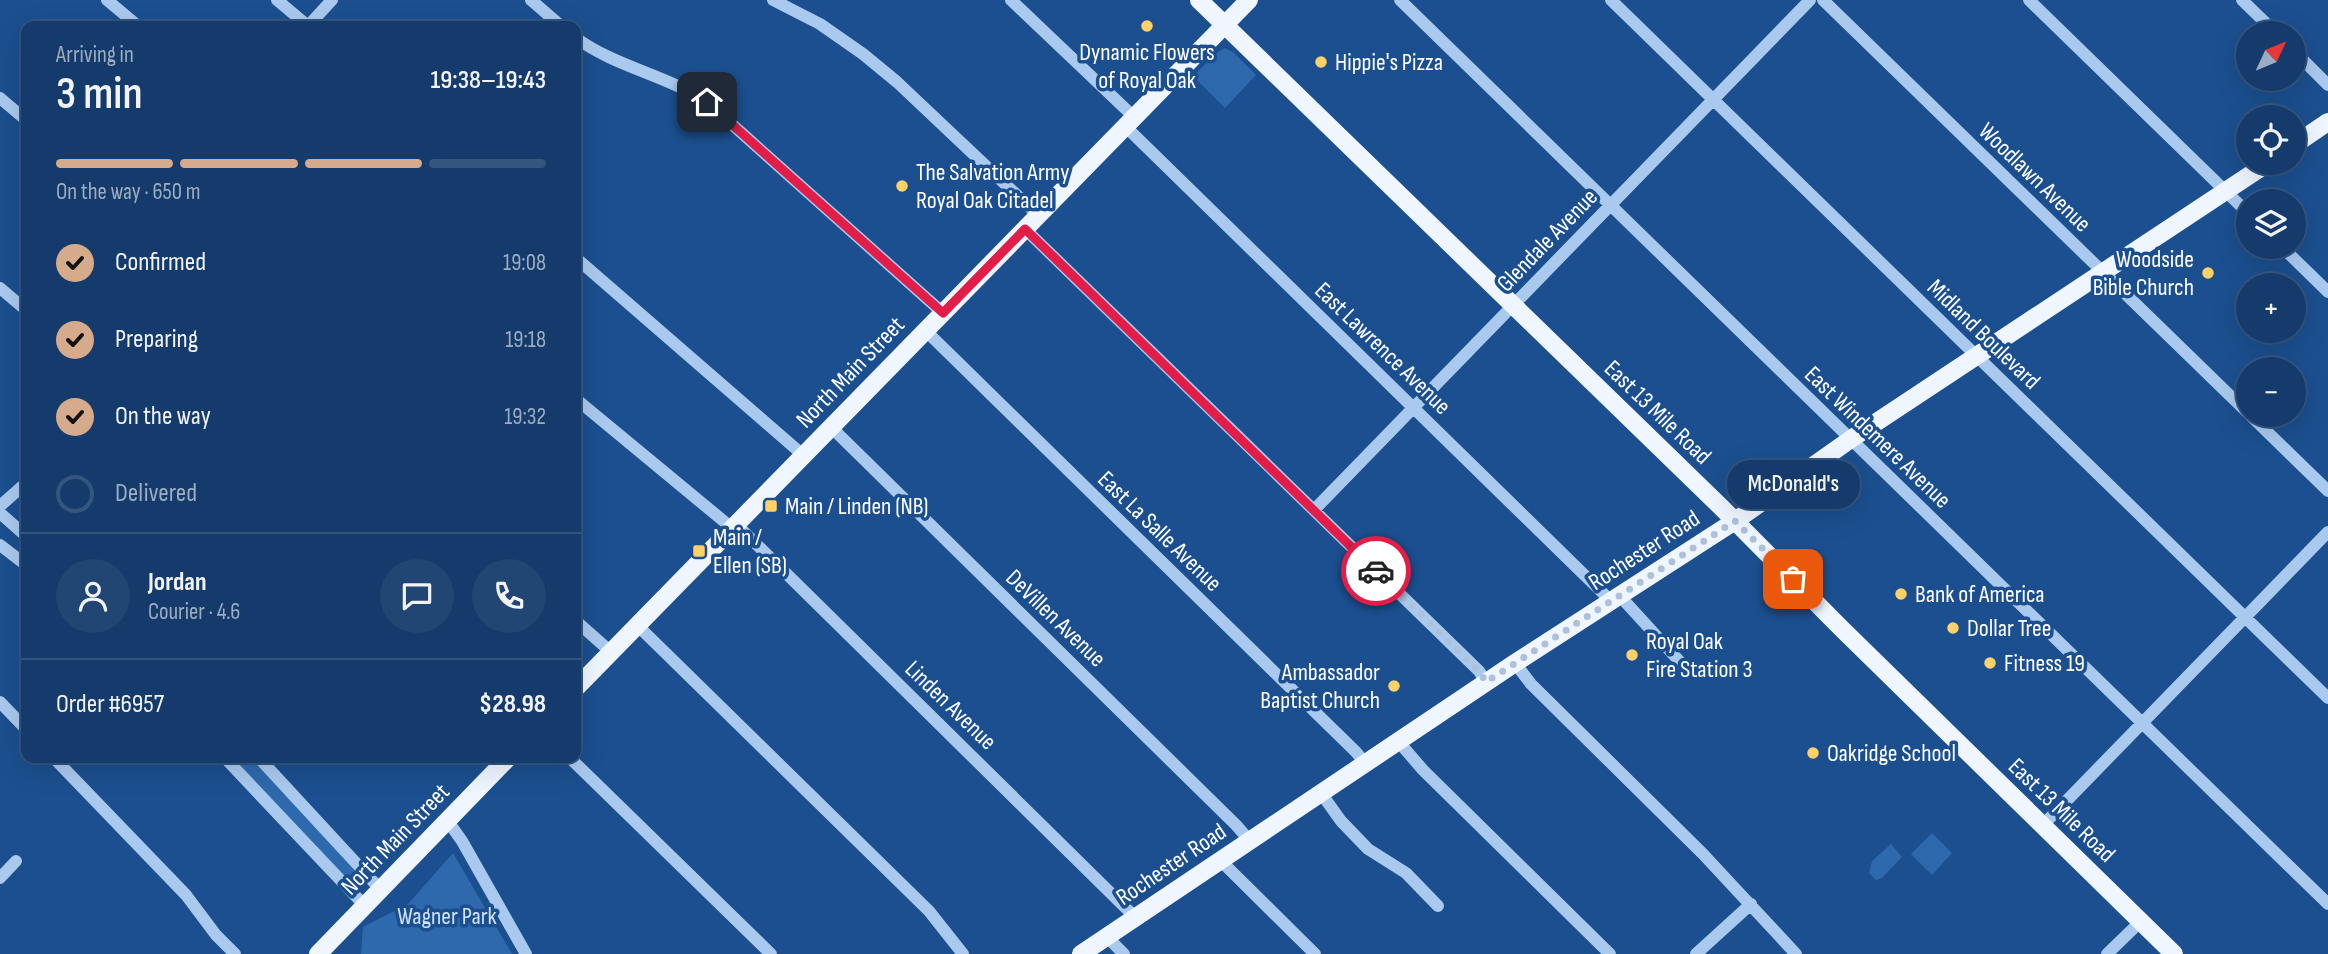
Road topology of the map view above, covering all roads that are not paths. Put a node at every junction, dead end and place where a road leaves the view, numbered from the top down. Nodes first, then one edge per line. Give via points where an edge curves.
1 (107, 0) edge
2 (277, 0) edge
3 (332, 0) edge
4 (531, 0) edge
5 (773, 0) edge
6 (1011, 0) edge
7 (1199, 0) edge
8 (1249, 0) edge
9 (1400, 0) edge
10 (1611, 0) edge
11 (1811, 0) edge
12 (1824, 0) edge
13 (2029, 0) edge
14 (2242, 0) edge
15 (132, 21) edge
16 (302, 21) edge
17 (313, 21) edge
18 (555, 21) edge
19 (2264, 21) edge
20 (1225, 25) junction
21 (581, 41) edge
22 (2306, 63) edge
23 (2328, 85) edge
24 (0, 98) edge
25 (1714, 99) junction
26 (21, 116) edge
27 (1129, 122) junction
28 (2328, 122) edge
29 (2306, 137) edge
30 (2250, 175) edge
31 (2225, 191) junction
32 (2236, 202) edge
33 (1611, 205) junction
34 (1038, 215) junction
35 (1025, 229) junction
36 (2294, 259) edge
37 (581, 262) edge
38 (2103, 272) junction
39 (0, 288) edge
40 (2328, 292) edge
41 (1513, 305) junction
42 (21, 306) edge
43 (943, 313) junction
44 (925, 330) junction
45 (1977, 355) junction
46 (2236, 401) edge
47 (581, 403) edge
48 (1413, 407) junction
49 (831, 427) junction
50 (2262, 427) edge
51 (1851, 439) junction
52 (803, 455) junction
53 (21, 487) edge
54 (2328, 491) edge
55 (0, 506) edge
56 (1314, 510) junction
57 (0, 513) edge
58 (1735, 521) junction
59 (734, 526) junction
60 (21, 532) edge
61 (2328, 532) edge
62 (0, 545) edge
63 (21, 561) edge
64 (1615, 598) junction
65 (2246, 617) junction
66 (581, 625) edge
67 (637, 625) junction
68 (611, 652) junction
69 (1515, 663) junction
70 (1682, 664) dead end
71 (1486, 682) junction
72 (581, 683) edge
73 (2328, 698) edge
74 (0, 702) edge
75 (2142, 723) junction
76 (21, 724) edge
77 (1398, 741) junction
78 (59, 763) edge
79 (230, 763) edge
80 (264, 763) edge
81 (503, 763) edge
82 (575, 763) edge
83 (1365, 764) junction
84 (1321, 793) junction
85 (447, 820) junction
86 (2042, 826) junction
87 (1250, 841) junction
88 (16, 861) dead end
89 (1221, 861) junction
90 (360, 869) junction
91 (0, 878) edge
92 (343, 884) junction
93 (380, 889) junction
94 (1751, 904) junction
95 (2328, 904) edge
96 (365, 906) junction
97 (1438, 906) dead end
98 (1136, 918) junction
99 (2141, 921) junction
100 (1107, 937) junction
101 (767, 953) edge
102 (235, 954) edge
103 (318, 954) edge
104 (526, 954) edge
105 (962, 954) edge
106 (1081, 954) edge
107 (1124, 954) edge
108 (1314, 954) edge
109 (1610, 954) edge
110 (1696, 954) edge
111 (1796, 954) edge
112 (2107, 954) edge
113 (2174, 954) edge

1 - 15 street
2 - 16 street
3 - 17 street
4 - 18 street
5 - 34 street via 820,24 863,54
6 - 27 street, East Lawrence Avenue
7 - 20 main road, East 13 Mile Road
8 - 20 main road, North Main Street
9 - 33 street, East Windemere Avenue
10 - 25 street, Midland Boulevard
11 - 25 street, Glendale Avenue
12 - 38 street, Woodlawn Avenue
13 - 31 street
14 - 19 street
20 - 27 main road, North Main Street
20 - 41 main road, East 13 Mile Road
21 - 43 street via 707,102
22 - 23 street
24 - 26 street
25 - 33 street, Glendale Avenue
25 - 45 street, Midland Boulevard
27 - 34 main road, North Main Street
27 - 48 street, East Lawrence Avenue
28 - 29 main road
30 - 31 main road, Rochester Road
31 - 32 street
31 - 38 main road, Rochester Road
33 - 41 street, Glendale Avenue
33 - 51 street, East Windemere Avenue
34 - 35 main road, North Main Street
35 - 43 main road, North Main Street
35 - 56 street
36 - 40 street
37 - 52 street
38 - 45 main road, Rochester Road
38 - 46 street, Woodlawn Avenue
39 - 42 street
41 - 48 street, Glendale Avenue
41 - 58 main road, East 13 Mile Road
43 - 44 main road, North Main Street
44 - 49 main road, North Main Street
44 - 83 street, East La Salle Avenue
45 - 51 main road, Rochester Road
45 - 65 street, Midland Boulevard
47 - 59 street, Linden Avenue
48 - 56 street, Glendale Avenue
48 - 64 street, East Lawrence Avenue
49 - 52 main road, North Main Street
49 - 87 street, DeVillen Avenue
50 - 54 street, Woodlawn Avenue
51 - 58 main road, Rochester Road
51 - 75 street, East Windemere Avenue
52 - 59 main road, North Main Street
53 - 55 street
56 - 71 street
57 - 60 street
58 - 64 main road, Rochester Road
58 - 86 main road, East 13 Mile Road
59 - 67 main road, North Main Street
59 - 98 street, Linden Avenue
61 - 65 street
62 - 63 street
64 - 69 main road, Rochester Road
64 - 70 street, East Lawrence Avenue
65 - 73 street, Midland Boulevard
65 - 75 street
66 - 68 street
67 - 68 main road, North Main Street
67 - 105 street via 929,911
68 - 72 main road, North Main Street
69 - 71 main road, Rochester Road
69 - 94 street
71 - 77 main road, Rochester Road
74 - 76 street
75 - 86 street
75 - 95 street, East Windemere Avenue
77 - 83 main road, Rochester Road
77 - 109 street
78 - 102 street via 186,895
79 - 92 street
80 - 90 street
81 - 85 main road, North Main Street
82 - 101 street
83 - 84 main road, Rochester Road
84 - 87 main road, Rochester Road
84 - 97 street via 1368,849 1406,873
85 - 93 main road, North Main Street
85 - 104 street
86 - 99 main road, East 13 Mile Road
87 - 89 main road, Rochester Road
88 - 91 street
89 - 98 main road, Rochester Road
89 - 108 street
90 - 92 street
90 - 93 street
92 - 96 street
93 - 96 main road, North Main Street
94 - 110 street
94 - 111 street
96 - 103 main road, North Main Street
98 - 100 main road, Rochester Road
99 - 112 street
99 - 113 main road, East 13 Mile Road
100 - 106 main road, Rochester Road
100 - 107 street

